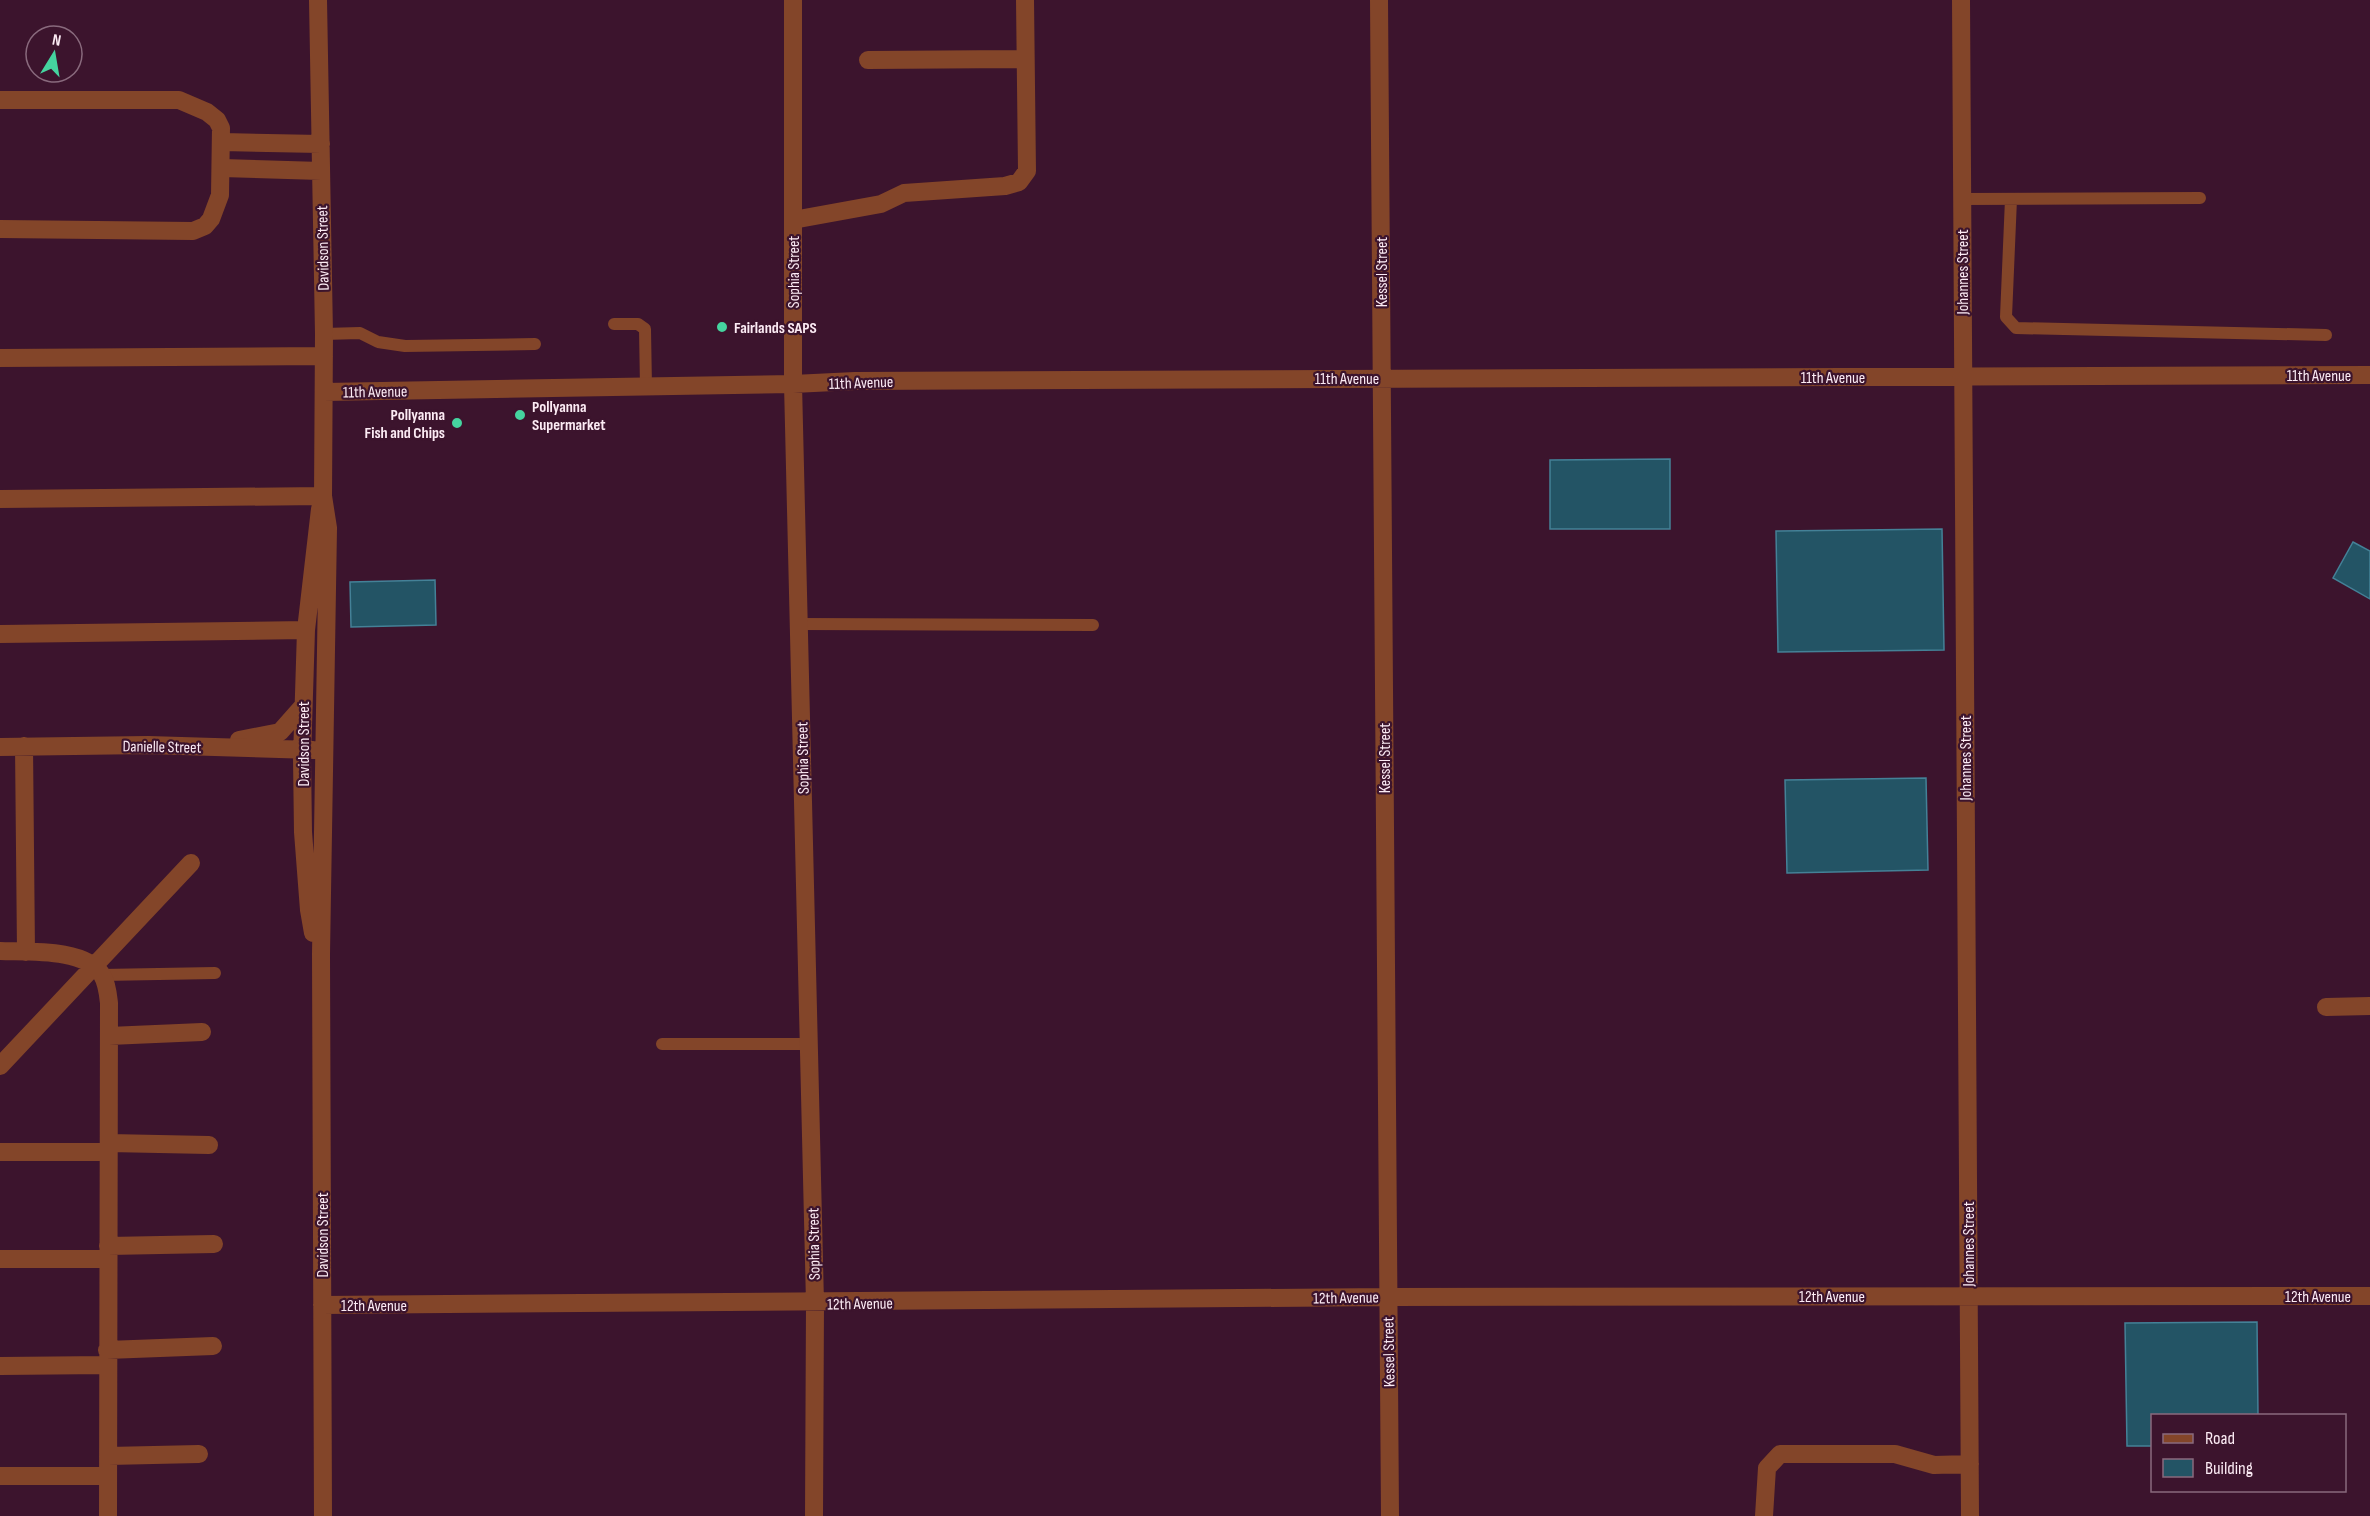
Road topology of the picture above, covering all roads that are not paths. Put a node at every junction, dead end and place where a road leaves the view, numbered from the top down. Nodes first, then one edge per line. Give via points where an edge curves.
1 (318, 0) edge
2 (793, 0) edge
3 (1025, 0) edge
4 (1379, 0) edge
5 (1961, 0) edge
6 (1025, 58) junction
7 (868, 60) dead end
8 (0, 100) edge
9 (222, 142) junction
10 (321, 144) junction
11 (222, 168) junction
12 (321, 171) junction
13 (2200, 198) dead end
14 (1962, 199) junction
15 (2011, 199) junction
16 (793, 220) junction
17 (0, 229) edge
18 (614, 324) dead end
19 (324, 334) junction
20 (2326, 335) dead end
21 (535, 344) dead end
22 (324, 356) junction
23 (0, 358) edge
24 (2370, 375) edge
25 (1962, 376) junction
26 (1381, 378) junction
27 (793, 384) junction
28 (646, 387) junction
29 (324, 392) junction
30 (323, 496) junction
31 (0, 499) edge
32 (798, 624) junction
33 (1093, 625) dead end
34 (306, 630) junction
35 (0, 634) edge
36 (303, 706) junction
37 (148, 745) junction
38 (24, 746) junction
39 (0, 747) edge
40 (302, 750) junction
41 (324, 750) junction
42 (191, 863) dead end
43 (0, 951) edge
44 (26, 952) junction
45 (321, 954) junction
46 (98, 971) junction
47 (215, 973) dead end
48 (2370, 1006) edge
49 (2326, 1007) dead end
50 (202, 1032) dead end
51 (109, 1036) junction
52 (662, 1044) dead end
53 (808, 1044) junction
54 (0, 1066) edge
55 (209, 1145) dead end
56 (109, 1147) junction
57 (0, 1152) edge
58 (214, 1244) dead end
59 (108, 1252) junction
60 (0, 1259) edge
61 (1968, 1296) junction
62 (2370, 1296) edge
63 (1388, 1297) junction
64 (815, 1303) junction
65 (322, 1305) junction
66 (213, 1346) dead end
67 (107, 1357) junction
68 (0, 1366) edge
69 (199, 1454) dead end
70 (108, 1456) junction
71 (1970, 1464) junction
72 (0, 1476) edge
73 (108, 1476) junction
74 (108, 1516) edge
75 (323, 1516) edge
76 (814, 1516) edge
77 (1390, 1516) edge
78 (1764, 1516) edge
79 (1970, 1516) edge

1 - 10 street, Davidson Street
2 - 16 street, Sophia Street
3 - 6 street
4 - 26 street, Kessel Street
5 - 14 street, Johannes Street
6 - 7 street
6 - 16 street via 1027,171 1019,182 904,192 881,204
8 - 9 street via 179,100 197,106 217,120
9 - 10 street
9 - 11 street
10 - 12 street, Davidson Street
11 - 12 street
11 - 17 street via 220,195 212,219 193,231
12 - 19 street, Davidson Street
13 - 15 lane
14 - 15 lane
14 - 25 street, Johannes Street
15 - 20 lane via 2006,317 2016,328
16 - 27 street, Sophia Street
18 - 28 lane via 639,324 645,329
19 - 21 lane via 360,333 378,342 405,346
19 - 22 street, Davidson Street
22 - 23 street
22 - 29 street, Davidson Street
24 - 25 street, 11th Avenue
25 - 26 street, 11th Avenue
25 - 61 street, Johannes Street
26 - 27 street, 11th Avenue
26 - 63 street, Kessel Street
27 - 28 street, 11th Avenue
27 - 32 street, Sophia Street
28 - 29 street, 11th Avenue
29 - 30 street, Davidson Street
30 - 31 street
30 - 34 street, Davidson Street via 315,528
30 - 41 street, Davidson Street via 328,528
32 - 33 lane
32 - 53 street, Sophia Street
34 - 35 street
34 - 36 street, Davidson Street
36 - 37 street via 276,733 226,742
36 - 40 street, Davidson Street
37 - 38 street, Danielle Street
37 - 40 street, Danielle Street
38 - 39 street, Danielle Street
38 - 44 street
40 - 41 street, Danielle Street
40 - 45 street, Davidson Street via 309,909
41 - 45 street, Davidson Street
42 - 46 street
43 - 44 street
44 - 46 street via 79,958
45 - 65 street, Davidson Street
46 - 47 lane
46 - 51 street via 109,1003
46 - 54 street
48 - 49 street
50 - 51 street
51 - 56 street
52 - 53 lane
53 - 64 street, Sophia Street
55 - 56 street
56 - 57 street
56 - 59 street
58 - 59 street
59 - 60 street
59 - 67 street
61 - 62 street, 12th Avenue
61 - 63 street, 12th Avenue
61 - 71 street, Johannes Street
63 - 64 street, 12th Avenue
63 - 77 street, Kessel Street
64 - 65 street, 12th Avenue
64 - 76 street, Sophia Street
65 - 75 street, Davidson Street
66 - 67 street
67 - 68 street
67 - 70 street
69 - 70 street
70 - 73 street
71 - 78 street via 1934,1465 1895,1454 1780,1454 1767,1468
71 - 79 street, Johannes Street
72 - 73 street
73 - 74 street

